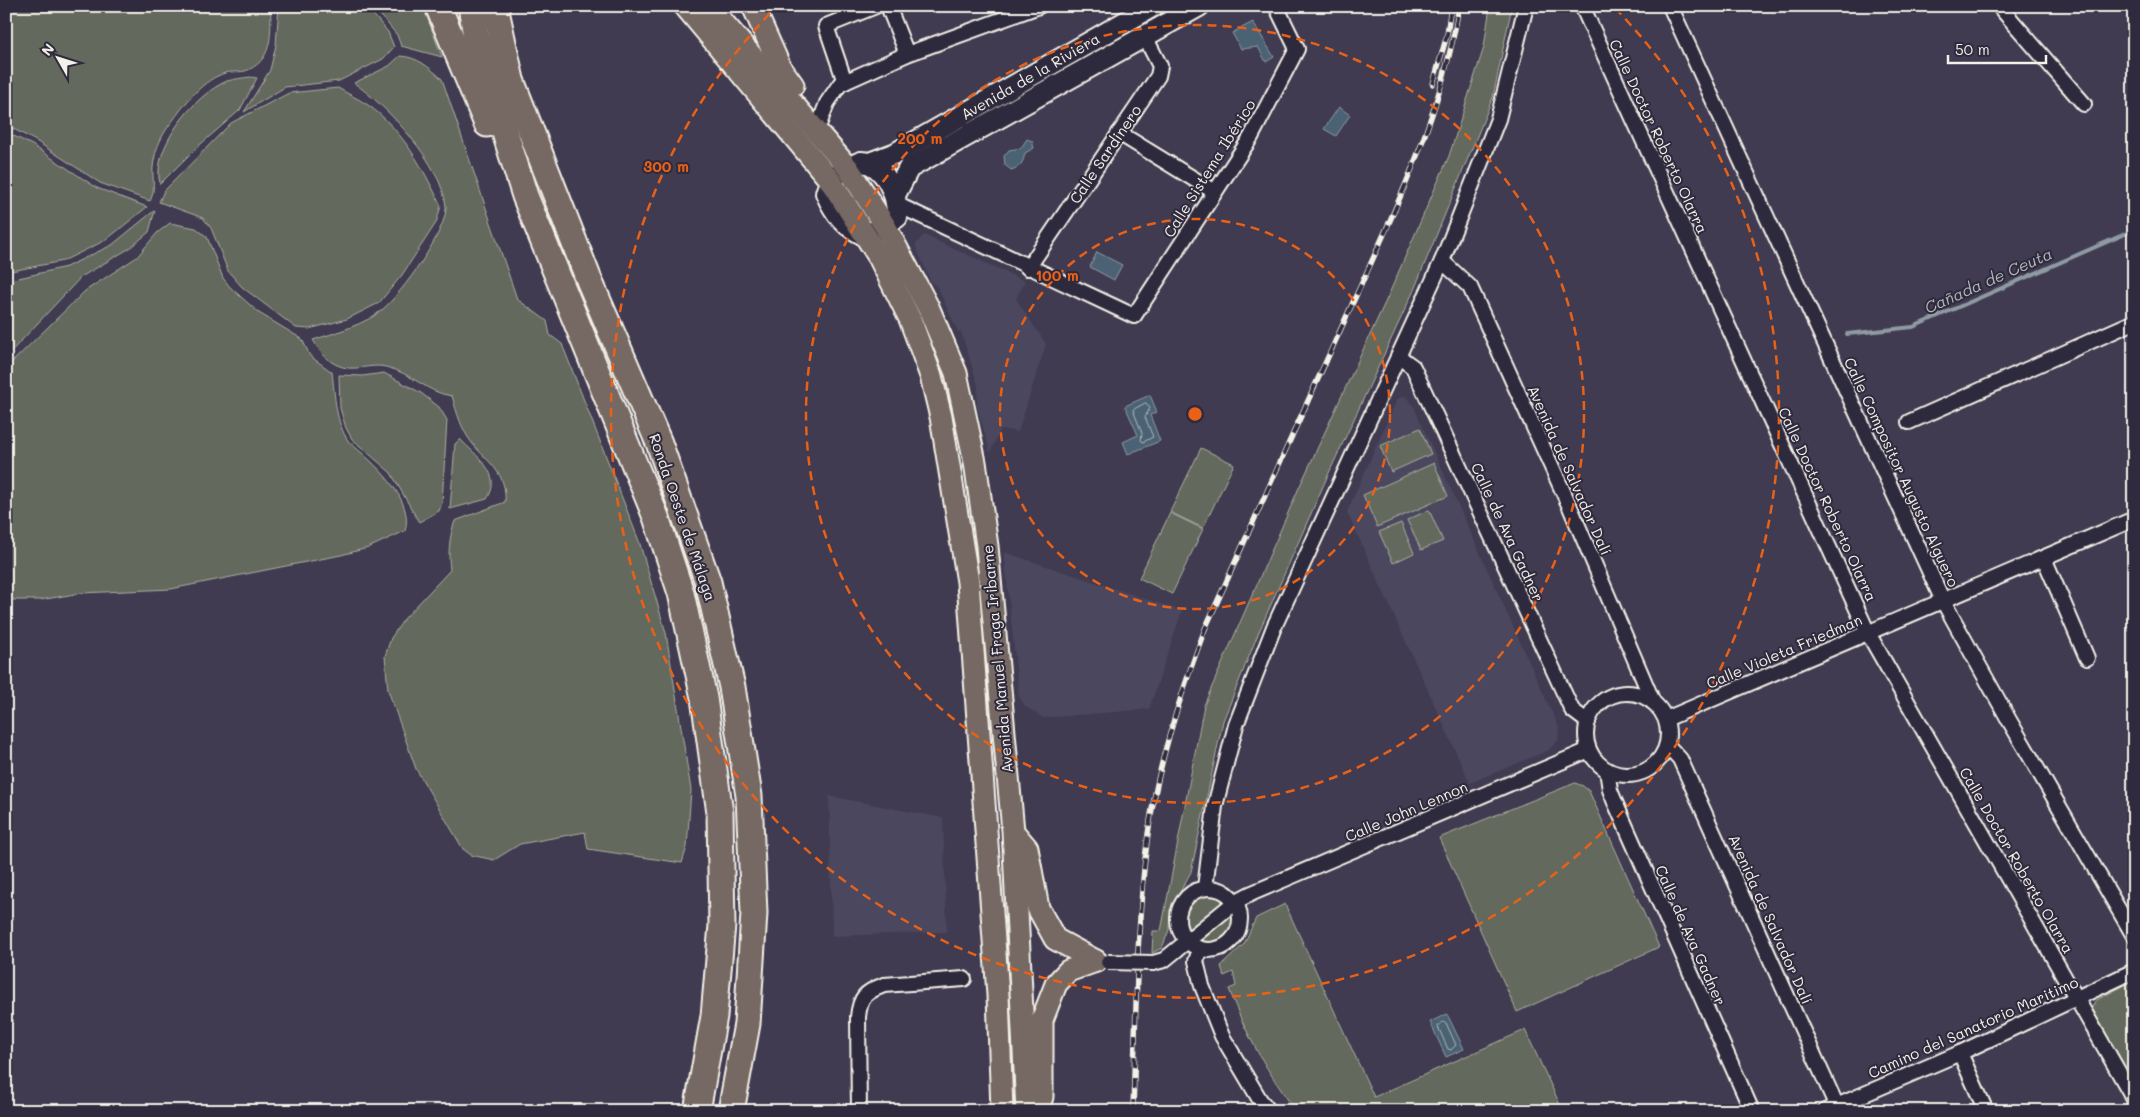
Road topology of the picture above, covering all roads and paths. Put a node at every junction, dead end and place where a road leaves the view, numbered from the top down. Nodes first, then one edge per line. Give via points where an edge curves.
1 (438, 6) edge
2 (471, 6) edge
3 (495, 6) edge
4 (685, 6) edge
5 (709, 6) edge
6 (753, 6) edge
7 (876, 6) edge
8 (888, 6) edge
9 (1039, 6) edge
10 (1199, 6) edge
11 (1276, 6) edge
12 (1526, 6) edge
13 (1582, 6) edge
14 (1670, 6) edge
15 (1999, 6) edge
16 (1143, 9) edge
17 (1145, 37) junction
18 (907, 54) junction
19 (845, 82) junction
20 (2084, 104) dead end
21 (820, 122) junction
22 (1119, 133) junction
23 (831, 147) junction
24 (896, 153) junction
25 (872, 162) junction
26 (848, 168) junction
27 (904, 175) junction
28 (828, 186) junction
29 (1215, 192) junction
30 (525, 196) junction
31 (882, 218) junction
32 (889, 255) junction
33 (1442, 261) junction
34 (1028, 268) junction
35 (2134, 322) edge
36 (1398, 356) junction
37 (1909, 422) dead end
38 (2132, 524) edge
39 (2044, 558) junction
40 (1943, 601) junction
41 (1868, 633) junction
42 (2087, 658) dead end
43 (1653, 702) junction
44 (1666, 720) junction
45 (1588, 722) junction
46 (1666, 745) junction
47 (1589, 750) junction
48 (1607, 770) junction
49 (1013, 831) junction
50 (1205, 888) junction
51 (1235, 902) junction
52 (2134, 936) edge
53 (1055, 939) junction
54 (1186, 941) junction
55 (1200, 949) junction
56 (1102, 962) junction
57 (2134, 971) edge
58 (964, 979) dead end
59 (1056, 984) junction
60 (2078, 998) junction
61 (1960, 1053) junction
62 (2134, 1099) edge
63 (1833, 1109) edge
64 (697, 1111) edge
65 (731, 1111) edge
66 (859, 1111) edge
67 (1002, 1111) edge
68 (1027, 1111) edge
69 (1037, 1111) edge
70 (1269, 1111) edge
71 (1752, 1111) edge
72 (1986, 1111) edge

1 - 30 highway via 508,171
2 - 30 highway via 476,36
3 - 65 highway, Ronda Oeste de Málaga via 511,80 589,280 659,443 708,582 732,687 749,796 754,913 748,1024
4 - 28 main road
5 - 23 main road
6 - 21 main road via 780,67
7 - 19 street via 826,26
8 - 18 street
9 - 18 street
10 - 17 street, Avenida de la Riviera
11 - 29 street, Calle Sistema Ibérico via 1297,49 1251,137
12 - 33 street via 1498,119
13 - 41 street, Calle Doctor Roberto Olarra
14 - 40 street, Calle Compositor Augusto Alguero
15 - 20 street
16 - 17 street, Avenida de la Riviera via 1140,27
16 - 24 street, Avenida de la Riviera
17 - 22 street, Calle Sardinero via 1160,66 1158,76
17 - 27 street, Avenida de la Riviera via 920,161
18 - 19 street
19 - 21 street via 827,103
21 - 23 main road
22 - 29 street
22 - 34 street, Calle Sardinero
23 - 26 main road
24 - 25 street, Avenida de la Riviera
24 - 27 street via 891,162 893,168
25 - 26 street, Avenida de la Riviera via 861,162
25 - 31 street via 880,171
26 - 28 street, Avenida de la Riviera
26 - 31 main road
27 - 31 street, Avenida de la Riviera
28 - 31 main road
29 - 34 street, Calle Sistema Ibérico via 1134,316
30 - 64 highway, Ronda Oeste de Málaga via 662,536 681,593 704,698 720,813 722,925 714,1016
31 - 32 main road, Avenida Manuel Fraga Iribarne
31 - 32 main road
31 - 34 street
32 - 49 main road, Avenida Manuel Fraga Iribarne via 929,309 956,373 975,462 987,546
32 - 67 main road, Avenida Manuel Fraga Iribarne via 931,376 941,416 968,582 998,995
33 - 36 street
33 - 43 street, Avenida de Salvador Dalí via 1470,288 1574,516
35 - 37 street
36 - 45 street, Calle de Ava Gadner via 1413,367 1572,710
36 - 50 street via 1274,626 1236,725 1215,806
38 - 39 street, Calle Violeta Friedman
39 - 40 street, Calle Violeta Friedman
39 - 42 street
40 - 41 street, Calle Violeta Friedman
40 - 52 street, Calle Compositor Augusto Alguero
41 - 44 street, Calle Violeta Friedman
41 - 60 street, Calle Doctor Roberto Olarra
43 - 44 street
43 - 45 street via 1642,695 1615,694 1603,700
44 - 46 street
45 - 47 street
46 - 48 street via 1662,756 1642,772 1624,774
46 - 63 street, Avenida de Salvador Dalí via 1680,759
47 - 48 street
47 - 51 street, Calle John Lennon
48 - 71 street, Calle de Ava Gadner via 1614,800
49 - 53 main road via 1027,848 1038,908
49 - 68 main road, Avenida Manuel Fraga Iribarne
50 - 51 street via 1222,890
50 - 54 street via 1195,890 1181,904 1177,924
51 - 54 street, Calle John Lennon
51 - 55 street via 1240,920 1234,938 1218,949
53 - 56 main road
53 - 59 main road via 1061,957
54 - 55 street
54 - 56 street, Calle John Lennon, bridge via 1164,960 1153,963
55 - 70 street via 1196,961 1202,986 1222,1036
56 - 59 main road via 1068,972
57 - 60 street, Camino del Sanatorio Maritimo
58 - 66 street via 884,985 863,997 858,1017
59 - 69 main road via 1042,1020 1042,1097
60 - 61 street, Camino del Sanatorio Maritimo
60 - 62 street, Calle Doctor Roberto Olarra
61 - 63 street, Camino del Sanatorio Maritimo
61 - 72 street

